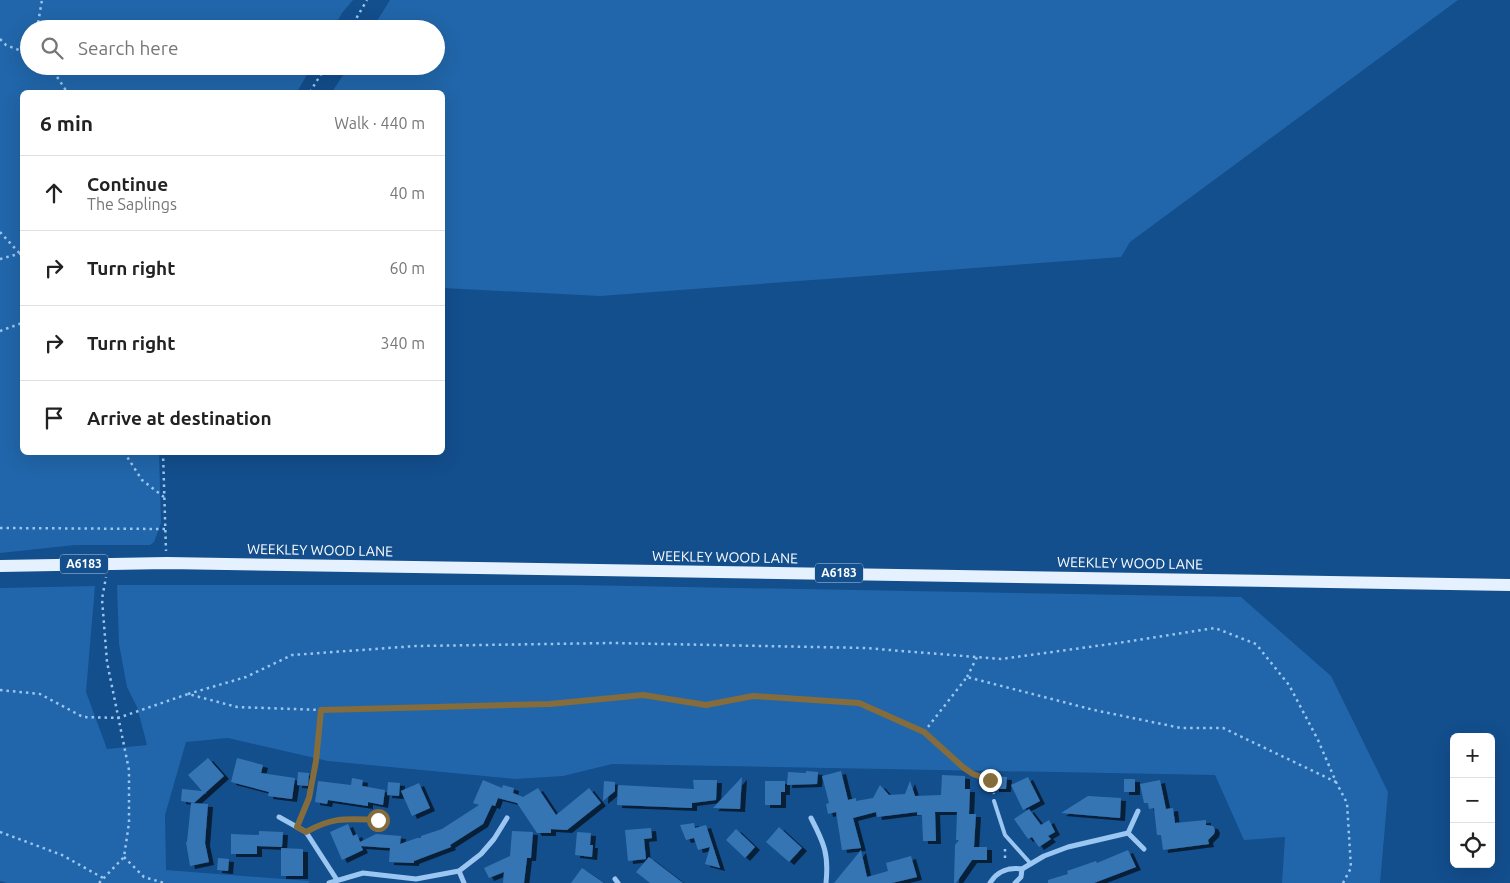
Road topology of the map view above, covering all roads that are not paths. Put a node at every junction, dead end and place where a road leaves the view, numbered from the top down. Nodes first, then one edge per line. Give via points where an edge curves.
1 (0, 566) edge
2 (1510, 585) edge
3 (994, 800) road end
4 (1138, 811) dead end
5 (279, 817) dead end
6 (507, 818) dead end
7 (811, 818) dead end
8 (378, 820) dead end
9 (306, 832) junction
10 (1128, 833) junction
11 (1144, 849) dead end
12 (1031, 865) junction
13 (1022, 869) junction
14 (459, 871) junction
15 (337, 880) junction
16 (329, 883) edge
17 (464, 883) edge
18 (826, 883) edge
19 (990, 883) edge
20 (1015, 883) edge

1 - 2 main road, WEEKLEY WOOD LANE / A6183 via 167,563
3 - 12 lane via 1005,834
4 - 10 street
5 - 9 street
6 - 14 street via 481,854
7 - 18 street via 828,857
8 - 9 lane via 337,819
9 - 15 street
10 - 11 street
10 - 12 street via 1068,847
12 - 13 street
13 - 19 street via 1005,870
13 - 20 street via 1021,877
14 - 15 street via 416,879 364,873
14 - 17 street
15 - 16 street

